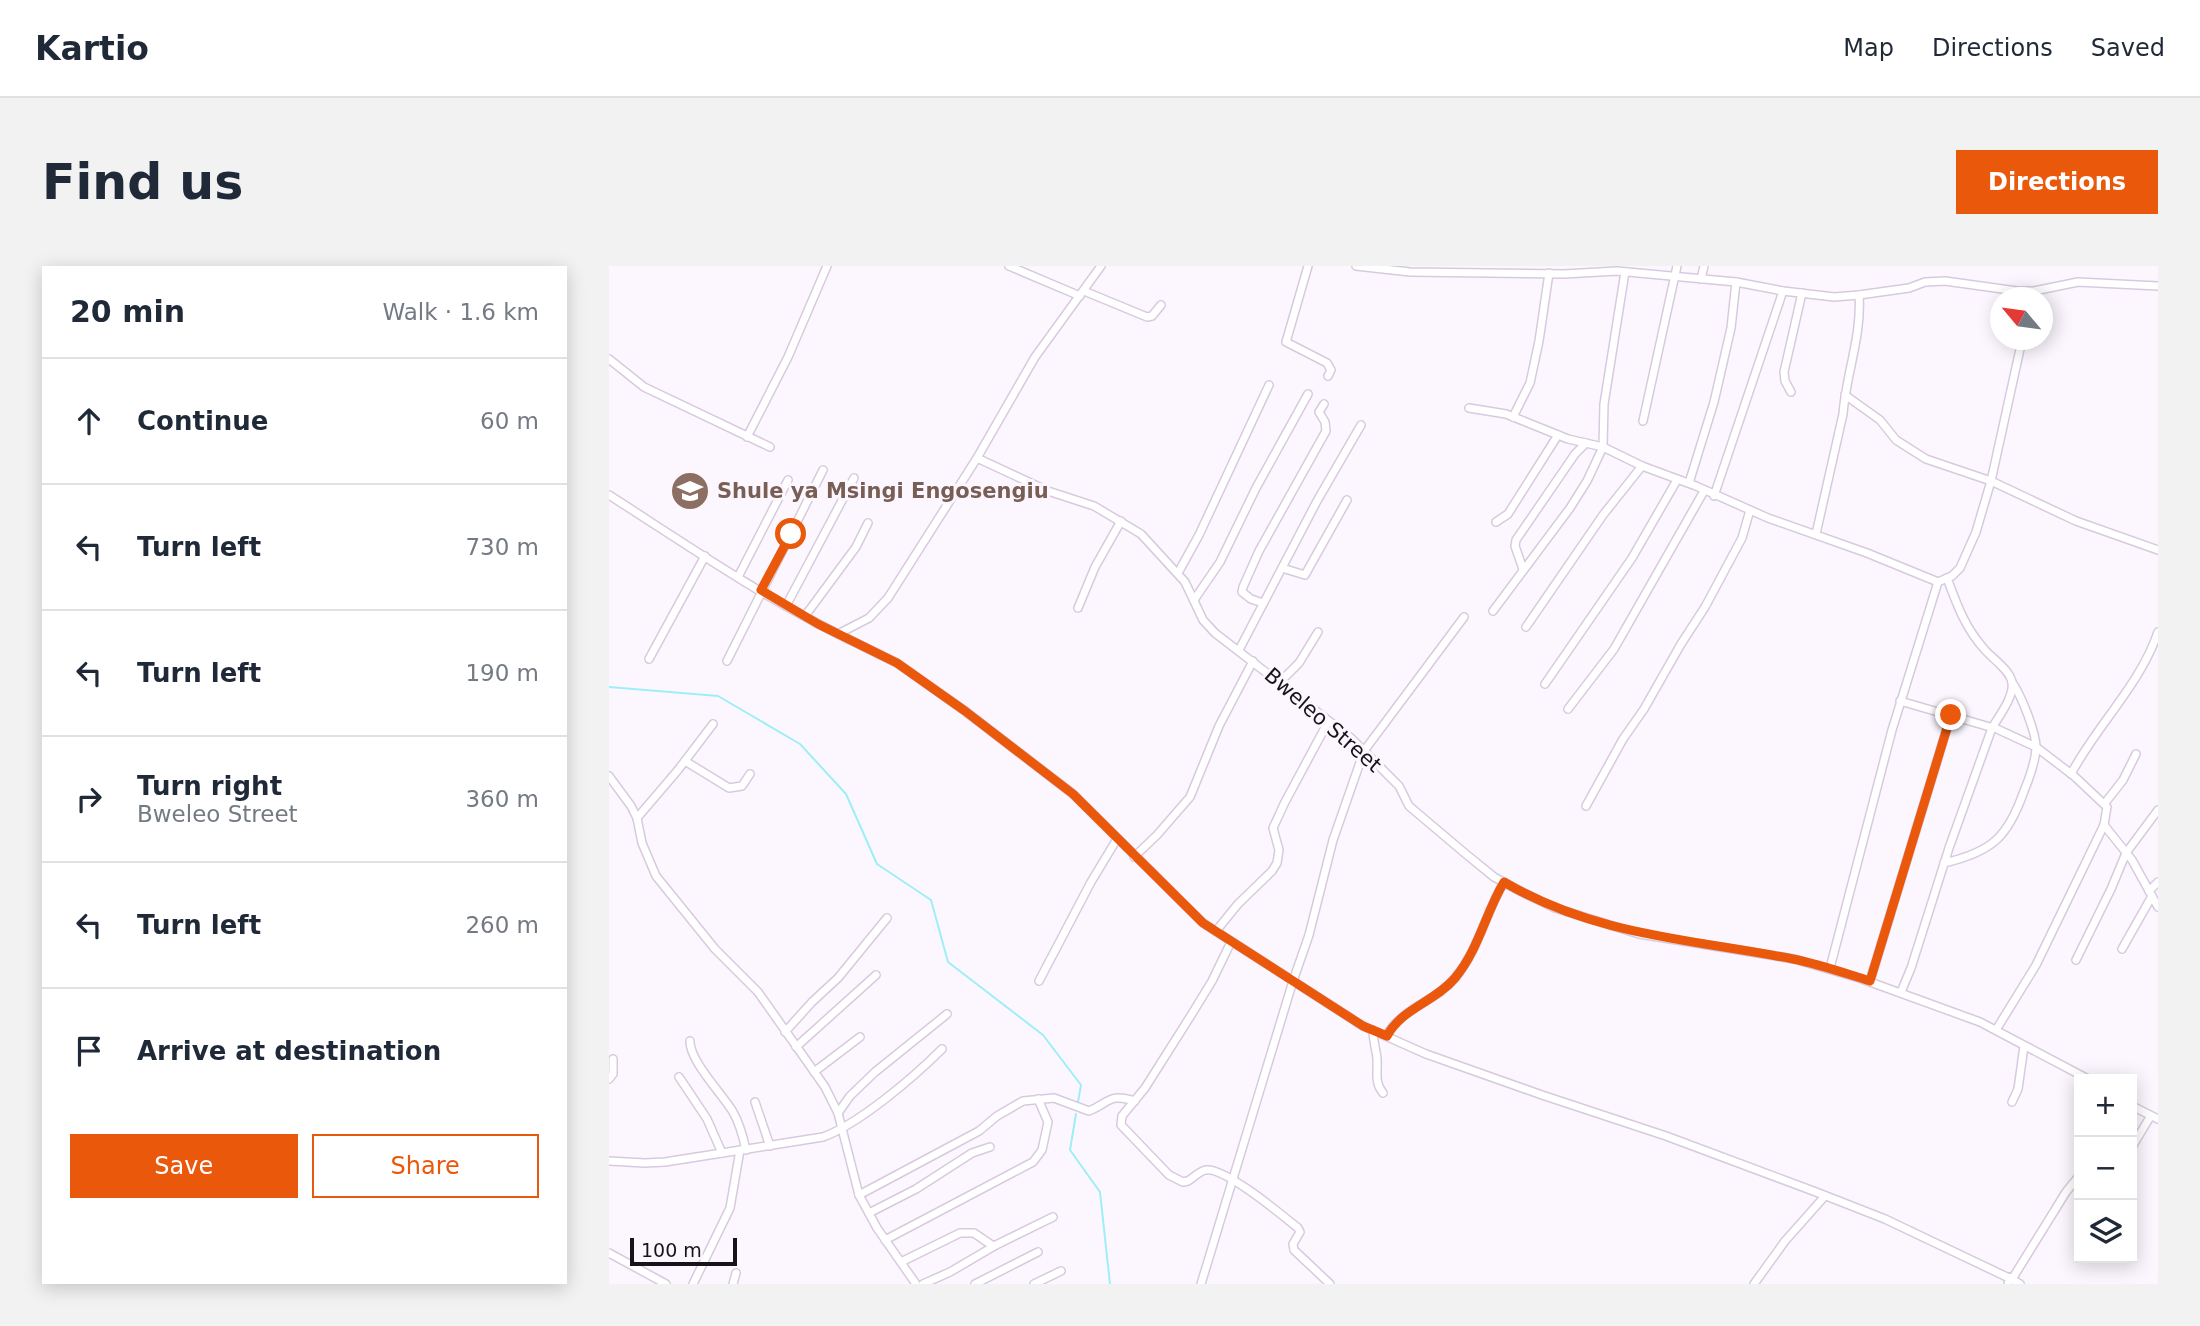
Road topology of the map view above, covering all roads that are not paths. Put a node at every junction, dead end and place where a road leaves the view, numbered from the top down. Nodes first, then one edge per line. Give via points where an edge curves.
1 (827, 266) edge
2 (1009, 266) edge
3 (1101, 266) edge
4 (1308, 266) edge
5 (1356, 266) edge
6 (1677, 266) edge
7 (1704, 266) edge
8 (1375, 268) edge
9 (1410, 269) edge
10 (1463, 269) edge
11 (1625, 272) junction
12 (1549, 273) junction
13 (1675, 276) junction
14 (1701, 279) junction
15 (1735, 282) junction
16 (2158, 286) edge
17 (1990, 288) edge
18 (2053, 289) edge
19 (1783, 291) junction
20 (1082, 293) junction
21 (1802, 293) junction
22 (1859, 295) junction
23 (1161, 305) dead end
24 (2020, 350) edge
25 (609, 359) edge
26 (1328, 376) dead end
27 (1269, 385) dead end
28 (1791, 392) dead end
29 (1308, 394) dead end
30 (1845, 396) junction
31 (1324, 404) dead end
32 (1469, 408) dead end
33 (1513, 417) junction
34 (1643, 421) dead end
35 (1361, 425) dead end
36 (1558, 435) junction
37 (747, 437) junction
38 (1587, 443) junction
39 (770, 447) dead end
40 (1603, 447) junction
41 (977, 458) junction
42 (1642, 466) junction
43 (823, 470) dead end
44 (853, 478) dead end
45 (1677, 480) junction
46 (788, 481) dead end
47 (1991, 481) junction
48 (1689, 483) junction
49 (1704, 491) junction
50 (609, 495) edge
51 (1714, 496) junction
52 (1347, 500) dead end
53 (1750, 510) junction
54 (1121, 521) junction
55 (1496, 522) dead end
56 (868, 523) dead end
57 (1816, 534) junction
58 (2158, 550) edge
59 (705, 556) junction
60 (1282, 568) junction
61 (1523, 569) junction
62 (1178, 573) junction
63 (737, 577) junction
64 (1947, 578) junction
65 (1938, 582) junction
66 (761, 590) junction
67 (1194, 600) junction
68 (1263, 603) junction
69 (786, 606) junction
70 (1078, 608) dead end
71 (1493, 611) dead end
72 (805, 616) junction
73 (1464, 617) dead end
74 (1526, 627) dead end
75 (1318, 632) dead end
76 (2158, 632) edge
77 (838, 634) junction
78 (1239, 650) junction
79 (649, 659) dead end
80 (727, 661) dead end
81 (1253, 661) junction
82 (1281, 681) junction
83 (2012, 682) junction
84 (1545, 684) dead end
85 (1900, 701) junction
86 (1568, 709) dead end
87 (1951, 715) junction
88 (1328, 722) junction
89 (713, 724) dead end
90 (1992, 728) junction
91 (2036, 747) junction
92 (1364, 751) junction
93 (2137, 754) dead end
94 (685, 761) junction
95 (750, 774) dead end
96 (2071, 774) junction
97 (609, 776) edge
98 (2105, 803) junction
99 (1586, 806) dead end
100 (2158, 810) edge
101 (637, 818) junction
102 (2104, 825) junction
103 (1117, 839) junction
104 (2126, 853) junction
105 (1134, 857) junction
106 (1944, 863) junction
107 (1504, 882) junction
108 (2158, 882) edge
109 (2150, 893) junction
110 (2158, 907) edge
111 (887, 918) dead end
112 (1216, 931) junction
113 (1231, 942) junction
114 (2122, 949) dead end
115 (2075, 960) dead end
116 (1830, 968) junction
117 (876, 975) dead end
118 (1039, 981) dead end
119 (1293, 981) junction
120 (1870, 981) junction
121 (1901, 992) junction
122 (947, 1014) dead end
123 (1373, 1030) junction
124 (1996, 1030) junction
125 (785, 1032) junction
126 (1387, 1036) junction
127 (860, 1037) dead end
128 (690, 1041) dead end
129 (2024, 1046) junction
130 (796, 1047) junction
131 (942, 1049) dead end
132 (613, 1059) dead end
133 (814, 1072) junction
134 (2078, 1074) edge
135 (679, 1077) dead end
136 (609, 1079) edge
137 (1383, 1093) dead end
138 (1038, 1099) junction
139 (1135, 1101) junction
140 (755, 1102) dead end
141 (2012, 1102) dead end
142 (2137, 1109) edge
143 (838, 1113) junction
144 (2154, 1118) edge
145 (841, 1129) junction
146 (2137, 1140) edge
147 (771, 1146) junction
148 (990, 1147) dead end
149 (743, 1150) junction
150 (722, 1153) junction
151 (609, 1161) edge
152 (1234, 1181) junction
153 (2074, 1182) edge
154 (859, 1195) junction
155 (1825, 1196) junction
156 (869, 1213) junction
157 (1053, 1217) dead end
158 (885, 1240) junction
159 (993, 1246) junction
160 (1038, 1252) dead end
161 (609, 1253) edge
162 (901, 1262) junction
163 (1061, 1271) dead end
164 (736, 1273) dead end
165 (2009, 1281) edge
166 (666, 1284) edge
167 (693, 1284) edge
168 (733, 1284) edge
169 (916, 1284) edge
170 (923, 1284) edge
171 (975, 1284) edge
172 (1034, 1284) edge
173 (1201, 1284) edge
174 (1330, 1284) edge
175 (1754, 1284) edge
176 (2020, 1284) edge

1 - 37 street
2 - 20 street
3 - 20 street
4 - 26 street via 1286,342 1327,363
5 - 8 street
6 - 13 street
7 - 14 street
8 - 9 street
9 - 10 street
10 - 12 street
11 - 12 street
11 - 13 street
11 - 40 street via 1604,404
12 - 33 street via 1530,383
13 - 14 street
13 - 34 street
14 - 15 street
15 - 19 street
15 - 48 street via 1731,328
16 - 18 street via 2078,282
17 - 22 street via 1925,282
19 - 21 street
19 - 51 street
20 - 23 street via 1147,317
20 - 41 street via 1035,357
21 - 22 street
21 - 28 street via 1784,372
22 - 30 street via 1860,314
24 - 47 street
25 - 37 street via 644,387
27 - 62 street
29 - 67 street via 1220,562
30 - 47 street via 1880,420 1910,450
30 - 57 street
31 - 68 street via 1319,412 1326,432 1243,587 1246,596
32 - 33 street
33 - 36 street
35 - 60 street
36 - 38 street
36 - 55 street via 1509,514
37 - 39 street
38 - 40 street
38 - 61 street via 1516,540
40 - 42 street
40 - 61 street via 1570,508
41 - 54 street, Bweleo Street
41 - 77 street via 888,598 869,618
42 - 45 street
42 - 74 street
43 - 66 street
44 - 69 street
45 - 48 street
45 - 84 street via 1632,558
46 - 63 street
47 - 58 street via 2076,521
47 - 64 street via 1960,568
48 - 49 street
49 - 51 street
49 - 86 street via 1614,649
50 - 59 street
51 - 53 street
52 - 60 street via 1305,575
53 - 57 street
53 - 99 street via 1742,538 1705,607
54 - 62 street, Bweleo Street via 1141,534
54 - 70 street
56 - 72 street via 856,547
57 - 65 street
59 - 63 street
59 - 79 street
60 - 68 street
61 - 71 street
62 - 67 street, Bweleo Street
63 - 66 street
64 - 65 street
64 - 83 street via 1962,620
65 - 85 street
66 - 69 street
66 - 80 street
67 - 78 street, Bweleo Street via 1209,627
68 - 78 street
69 - 72 street
72 - 77 street
73 - 92 street
75 - 82 street via 1299,663
76 - 96 street via 2123,696
77 - 103 street via 897,663 965,711 1073,794
78 - 81 street, Bweleo Street
81 - 82 street, Bweleo Street
81 - 105 street via 1219,726 1190,797
82 - 88 street, Bweleo Street
83 - 90 street
83 - 91 street via 2023,701
85 - 87 street
85 - 116 street
87 - 90 street
87 - 120 street
88 - 92 street, Bweleo Street
88 - 112 street via 1273,828 1277,863
89 - 94 street
90 - 91 street
90 - 106 street
91 - 96 street
91 - 106 street via 2028,783 2007,830 1980,852
92 - 107 street, Bweleo Street via 1399,786 1409,806
92 - 119 street
93 - 98 street
94 - 95 street via 729,788 739,788
94 - 101 street
96 - 98 street
97 - 101 street
98 - 102 street
100 - 104 street
101 - 125 street via 656,876 715,949 758,992
102 - 104 street
102 - 124 street via 2036,965
103 - 105 street
103 - 118 street
104 - 109 street
104 - 115 street
105 - 112 street
106 - 121 street
107 - 116 street, Bweleo Street via 1555,908 1639,934
107 - 126 street via 1466,964 1441,992 1396,1020
108 - 109 street
109 - 110 street
109 - 114 street
111 - 125 street
112 - 113 street
113 - 119 street
113 - 139 street via 1201,1000
116 - 120 street, Bweleo Street
117 - 130 street
119 - 123 street
119 - 152 street
120 - 121 street, Bweleo Street
121 - 124 street, Bweleo Street
122 - 143 street via 875,1072
123 - 126 street
123 - 137 street via 1376,1077
124 - 129 street, Bweleo Street
125 - 130 street
126 - 155 street via 1439,1059 1710,1151
127 - 133 street
128 - 149 street via 694,1055 740,1125
129 - 134 street, Bweleo Street
129 - 141 street
130 - 133 street
131 - 145 street
132 - 136 street
133 - 143 street
135 - 150 street via 707,1119
138 - 139 street via 1054,1098 1089,1111 1112,1098
138 - 154 street via 1023,1101 979,1131
138 - 158 street via 1048,1122 1042,1150 1033,1162
139 - 152 street via 1122,1116 1121,1125 1169,1175 1183,1182 1210,1170
140 - 147 street
142 - 144 street
143 - 145 street
144 - 146 street
145 - 147 street via 823,1137
145 - 154 street
147 - 149 street
148 - 156 street
149 - 150 street
149 - 167 street via 730,1208
150 - 151 street via 665,1162
152 - 173 street
152 - 174 street via 1299,1228 1294,1250
153 - 165 street
154 - 156 street
155 - 165 street via 1885,1219
155 - 175 street
156 - 158 street
157 - 159 street
158 - 162 street
159 - 162 street via 974,1233 960,1233
159 - 170 street
160 - 171 street
161 - 166 street
162 - 169 street
163 - 172 street
164 - 168 street
165 - 176 street

